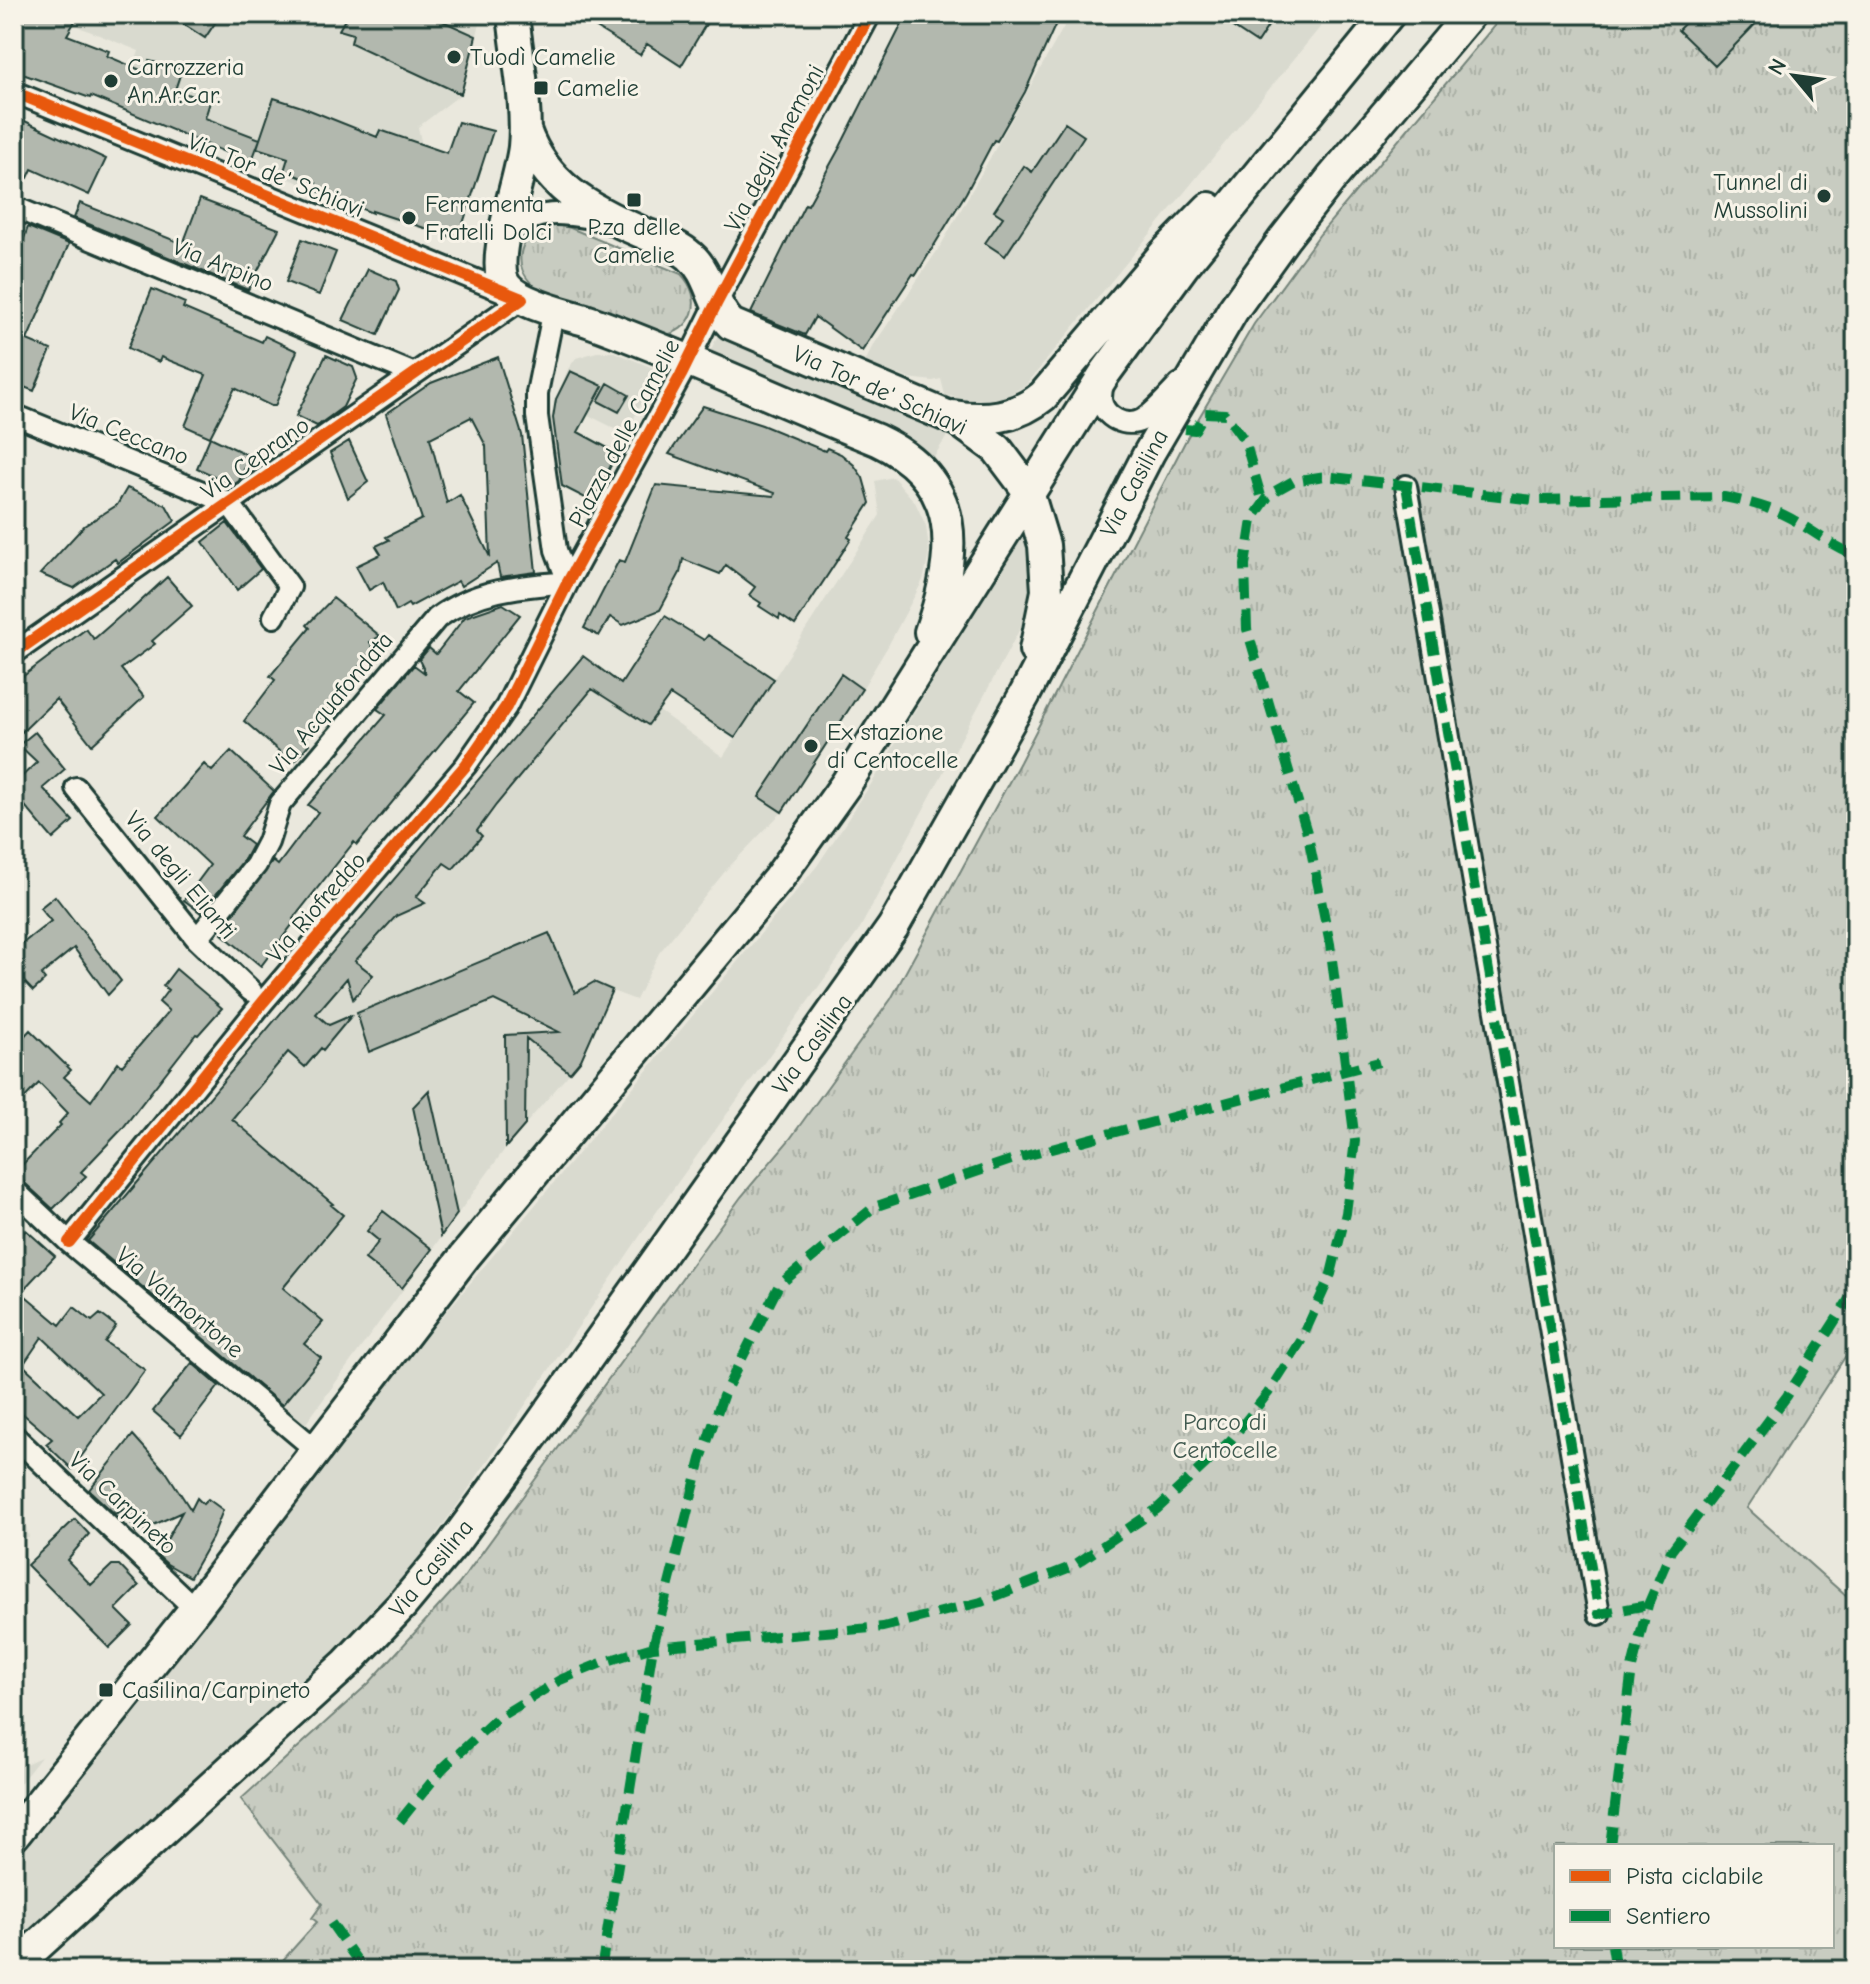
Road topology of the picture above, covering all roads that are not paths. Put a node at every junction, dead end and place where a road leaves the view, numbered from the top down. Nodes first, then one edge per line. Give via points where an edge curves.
1 (513, 14) edge
2 (870, 14) edge
3 (1389, 14) edge
4 (1470, 14) edge
5 (14, 92) edge
6 (525, 130) junction
7 (1278, 149) junction
8 (14, 207) edge
9 (619, 223) junction
10 (504, 238) junction
11 (522, 299) junction
12 (716, 304) junction
13 (554, 309) junction
14 (689, 360) junction
15 (1198, 365) junction
16 (412, 373) junction
17 (1105, 373) junction
18 (937, 411) junction
19 (14, 415) edge
20 (1406, 486) dead end
21 (1030, 495) junction
22 (229, 503) junction
23 (568, 582) junction
24 (274, 617) dead end
25 (14, 653) edge
26 (1025, 694) junction
27 (896, 706) junction
28 (76, 788) dead end
29 (197, 939) junction
30 (251, 991) dead end
31 (14, 1190) edge
32 (69, 1242) junction
33 (14, 1436) edge
34 (316, 1450) junction
35 (195, 1609) junction
36 (1599, 1614) dead end
37 (14, 1835) edge
38 (14, 1967) edge

1 - 6 main road
2 - 12 street, Via degli Anemoni
3 - 7 main road
4 - 15 main road, Via Casilina via 1284,239
5 - 11 street, Via Tor de' Schiavi
6 - 9 main road via 538,158 562,187
6 - 10 main road
7 - 17 main road
7 - 18 main road via 1226,191 1175,243 1038,401 991,419
8 - 16 street, Via Arpino
9 - 10 street via 540,215
9 - 12 main road via 692,257
10 - 11 main road via 503,282
11 - 13 main road, Piazza delle Camelie
11 - 16 street, Via Ceprano
12 - 14 street, Piazza delle Camelie
12 - 18 main road, Via Tor de' Schiavi via 737,328
13 - 14 main road, Piazza delle Camelie
13 - 23 street, Piazza delle Camelie via 537,416 556,550
14 - 23 street, Piazza delle Camelie
14 - 27 main road, Via Tor de' Schiavi via 885,444 913,462 932,484 948,521 950,559 930,633
15 - 17 street via 1150,414 1130,423 1116,420 1104,408
15 - 26 main road, Via Casilina
16 - 22 street, Via Ceprano
17 - 21 main road
18 - 21 main road, Via Tor de' Schiavi via 987,440
19 - 22 street, Via Ceccano
20 - 36 street
21 - 26 main road, Via Tor de' Schiavi via 1047,578
21 - 27 main road
22 - 24 street via 290,587
22 - 25 street, Via Ceprano
23 - 29 street, Via Acquafondata via 488,592 437,618 280,804 256,865
23 - 32 street, Via Riofreddo via 513,695 466,765 263,1002
26 - 38 main road, Via Casilina via 882,944 442,1557 347,1663
27 - 34 main road via 778,879 465,1256
28 - 29 street, Via degli Elianti
29 - 30 street, Via degli Elianti
31 - 32 street, Via Valmontone
32 - 34 street, Via Valmontone
33 - 35 street, Via Carpineto
34 - 35 main road
35 - 37 main road

